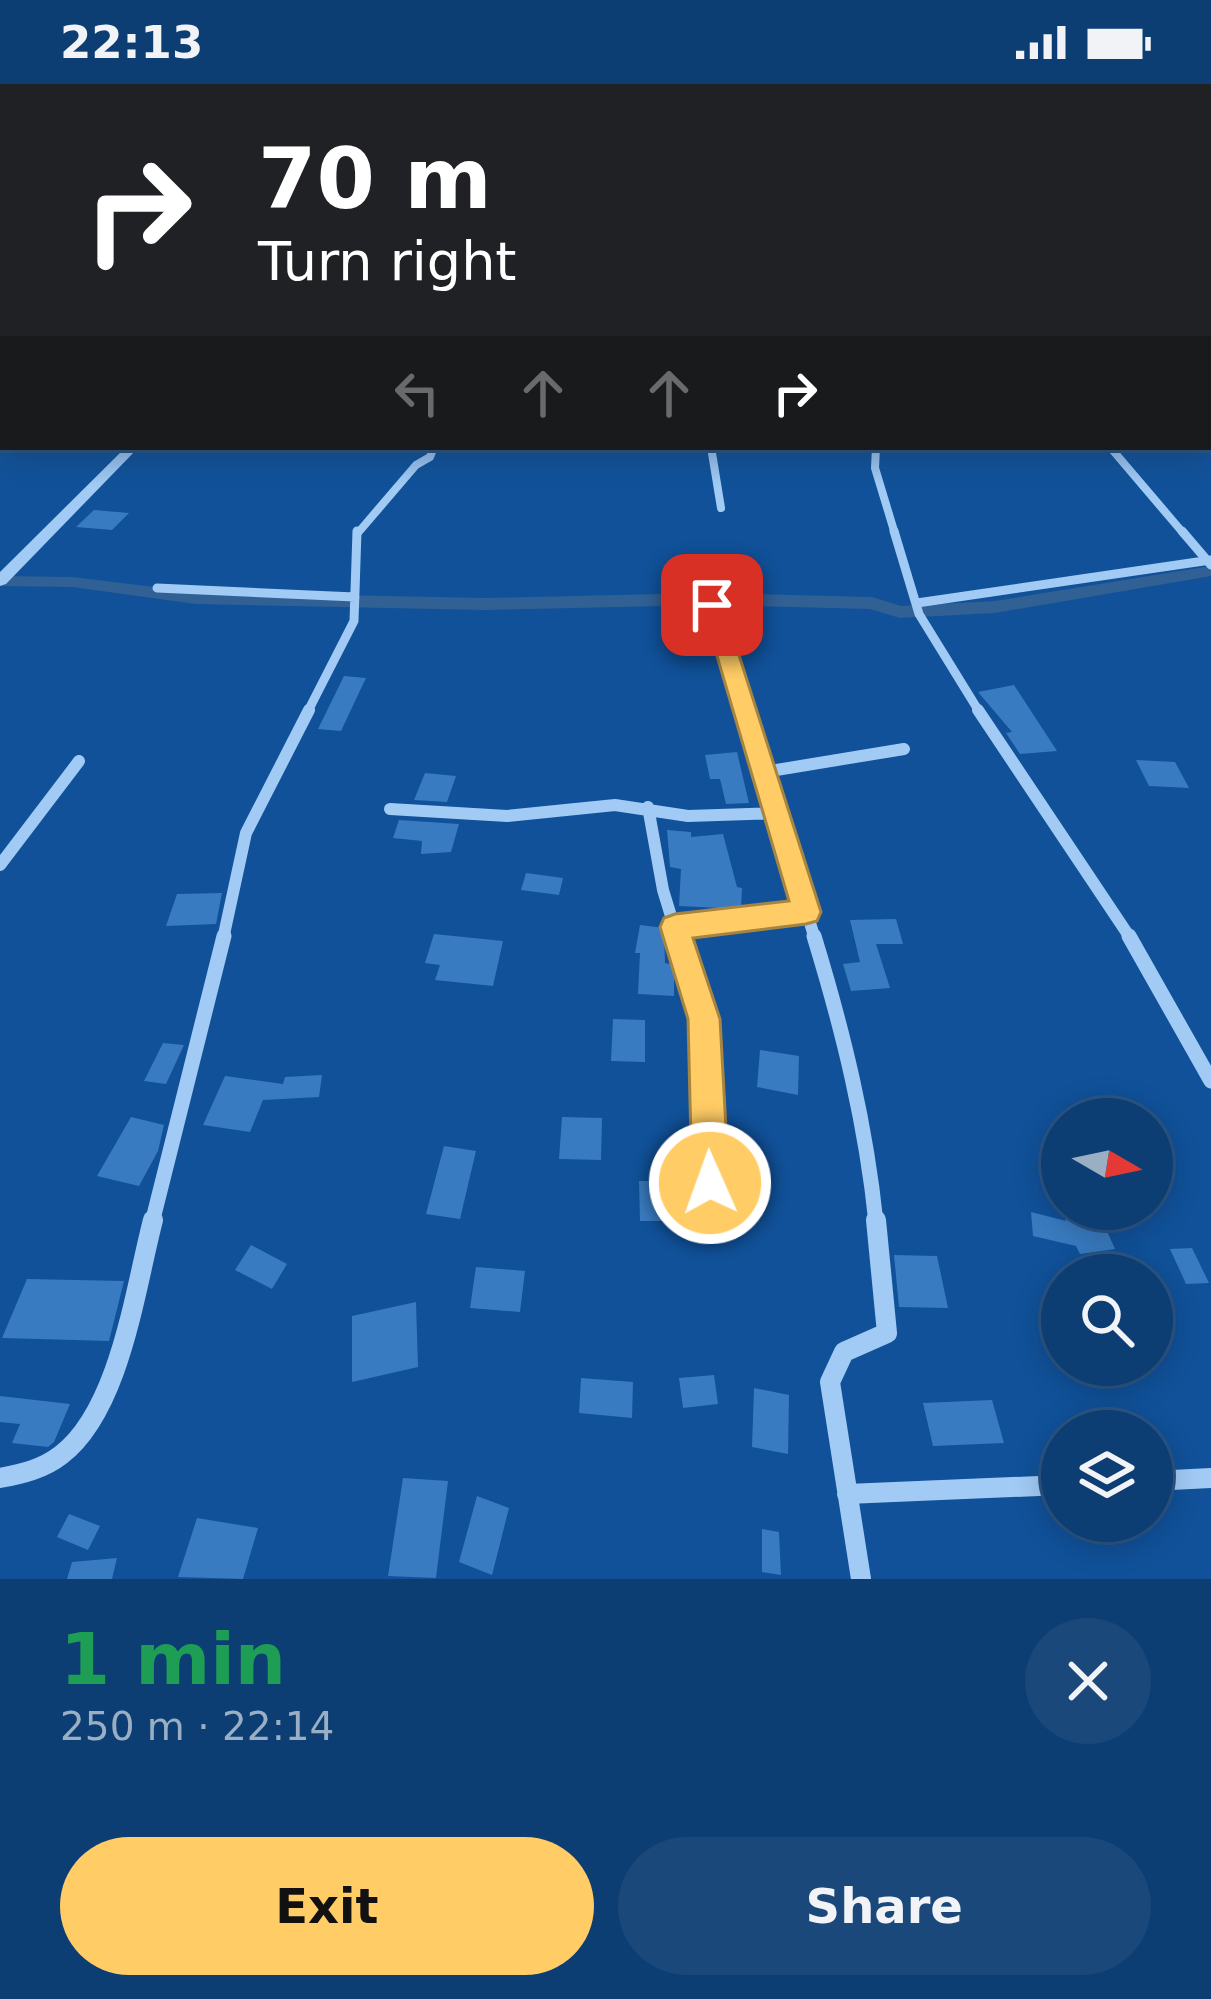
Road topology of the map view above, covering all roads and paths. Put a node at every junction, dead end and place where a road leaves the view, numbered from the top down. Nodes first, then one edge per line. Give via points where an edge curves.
1 (130, 450) edge
2 (433, 450) edge
3 (711, 450) edge
4 (876, 450) edge
5 (1113, 450) edge
6 (721, 508) dead end
7 (1209, 562) edge
8 (1, 579) edge
9 (158, 588) dead end
10 (917, 599) junction
11 (354, 602) junction
12 (713, 608) dead end
13 (904, 749) dead end
14 (79, 761) dead end
15 (764, 772) junction
16 (648, 807) junction
17 (390, 809) dead end
18 (776, 813) junction
19 (0, 865) edge
20 (806, 912) junction
21 (675, 927) junction
22 (1211, 1081) edge
23 (710, 1183) dead end
24 (0, 1478) edge
25 (1211, 1478) edge
26 (1173, 1480) edge
27 (1041, 1486) edge
28 (847, 1495) junction
29 (861, 1579) edge

1 - 8 street
2 - 11 street via 357,530
3 - 6 street
4 - 10 street
5 - 7 street
7 - 10 street
9 - 11 street
10 - 22 street via 956,677 1110,902
11 - 24 street via 342,648 246,833 101,1404 57,1462
12 - 15 street
13 - 15 street
14 - 19 street
15 - 18 street
16 - 17 street via 586,804 507,816
16 - 18 street via 688,816
16 - 21 street
18 - 20 street
20 - 21 street
20 - 28 street via 869,1150 889,1317 887,1333 835,1358 830,1382
21 - 23 street via 704,1019
25 - 26 street
27 - 28 street
28 - 29 street

